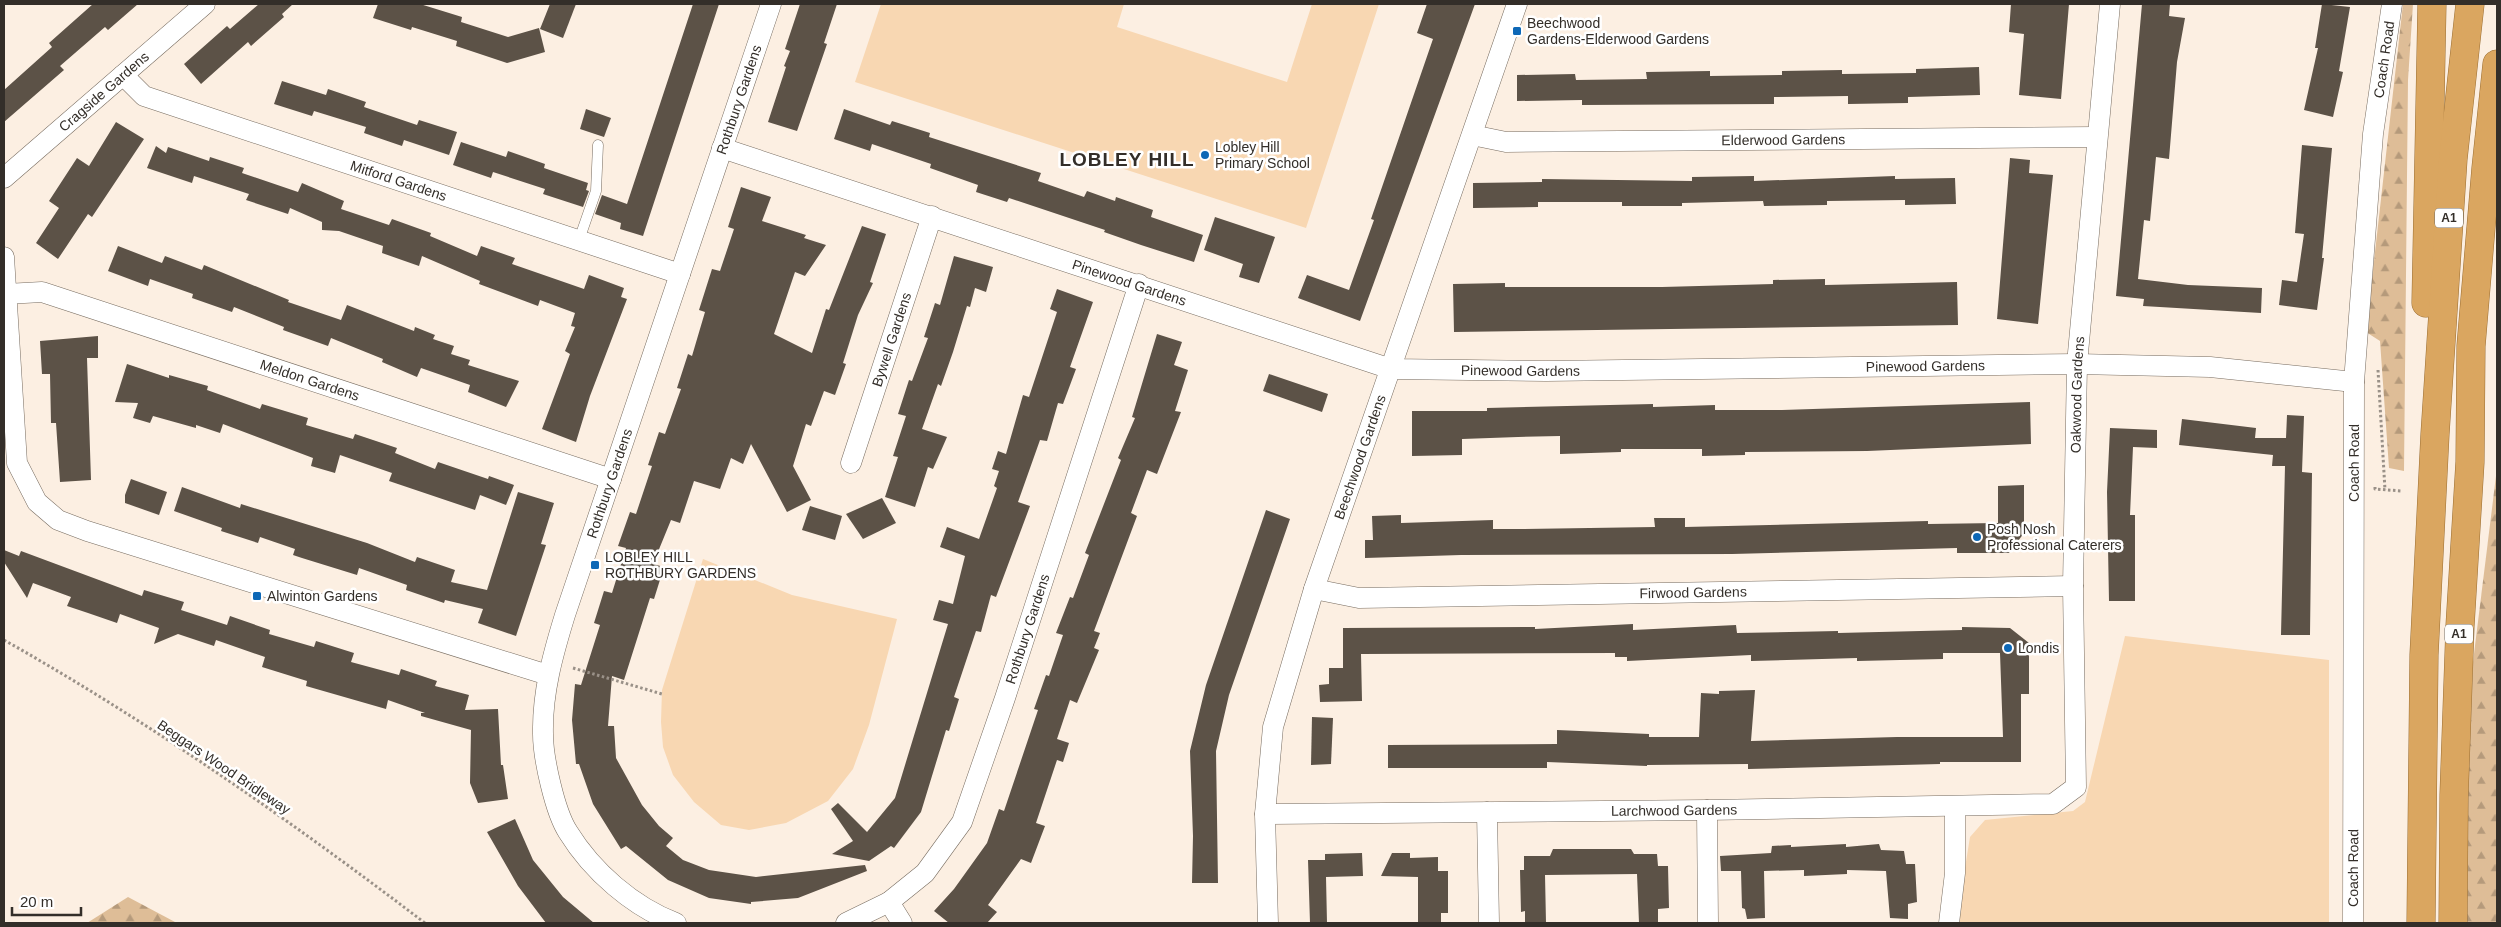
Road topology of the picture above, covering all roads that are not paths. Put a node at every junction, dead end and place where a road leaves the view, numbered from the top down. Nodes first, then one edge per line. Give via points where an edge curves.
1 (205, 4) edge
2 (771, 4) edge
3 (1517, 4) edge
4 (2110, 4) edge
5 (2392, 4) edge
6 (2432, 4) edge
7 (2470, 4) edge
8 (2497, 64) edge
9 (123, 75) junction
10 (1472, 135) junction
11 (2096, 137) junction
12 (598, 145) dead end
13 (722, 148) junction
14 (4, 178) edge
15 (2497, 193) edge
16 (932, 216) junction
17 (579, 240) junction
18 (4, 257) edge
19 (680, 274) junction
20 (1138, 284) junction
21 (6, 294) junction
22 (2471, 346) junction
23 (2077, 364) junction
24 (1391, 369) junction
25 (2354, 382) junction
26 (2435, 434) junction
27 (852, 463) dead end
28 (611, 479) junction
29 (2073, 586) junction
30 (1314, 589) junction
31 (549, 668) junction
32 (2076, 786) joint
33 (1955, 807) junction
34 (1707, 810) junction
35 (1487, 812) junction
36 (1265, 814) junction
37 (888, 902) junction
38 (676, 923) edge
39 (846, 923) edge
40 (902, 923) edge
41 (1268, 923) edge
42 (1489, 923) edge
43 (1708, 923) edge
44 (1949, 923) edge
45 (2353, 923) edge
46 (2421, 923) edge
47 (2453, 923) edge

1 - 9 street, Cragside Gardens
2 - 13 street, Rothbury Gardens
3 - 10 street, Beechwood Gardens
4 - 11 street, Oakwood Gardens
5 - 25 street, Coach Road via 2373,134
6 - 26 highway, A1 via 2425,330
7 - 26 highway, A1 via 2453,159
8 - 22 highway, A1
9 - 14 street, Cragside Gardens
9 - 17 street, Mitford Gardens via 144,96
10 - 11 street, Elderwood Gardens via 1506,142
10 - 24 street, Beechwood Gardens
11 - 23 street, Oakwood Gardens
12 - 17 lane via 596,191
13 - 16 street, Pinewood Gardens
13 - 19 street, Rothbury Gardens
15 - 22 highway, A1
16 - 20 street, Pinewood Gardens
16 - 27 street, Bywell Gardens
17 - 19 street, Mitford Gardens
18 - 21 street
19 - 28 street, Rothbury Gardens
20 - 24 street, Pinewood Gardens
20 - 37 street, Rothbury Gardens via 962,822 925,872
21 - 28 street, Meldon Gardens via 42,292
21 - 31 street via 17,463 37,502 58,520
22 - 47 highway, A1 via 2470,462 2460,626
23 - 24 street, Pinewood Gardens via 1546,371
23 - 25 street, Pinewood Gardens via 2210,367
23 - 29 street, Oakwood Gardens
24 - 30 street, Beechwood Gardens
25 - 45 street, Coach Road
26 - 46 highway, A1 via 2424,655
28 - 31 street, Rothbury Gardens
29 - 30 street, Firwood Gardens via 1359,598
29 - 32 street, Oakwood Gardens
30 - 36 street, Beechwood Gardens via 1273,727
31 - 38 street, Rothbury Gardens via 543,734 552,790 567,831 597,869 625,894
32 - 33 street, Larchwood Gardens via 2053,804
33 - 34 street, Larchwood Gardens
33 - 44 street via 1955,874
34 - 35 street, Larchwood Gardens
34 - 43 street
35 - 36 street, Larchwood Gardens
35 - 42 street
36 - 41 street, Beechwood Gardens
37 - 39 street, Rothbury Gardens
37 - 40 street

